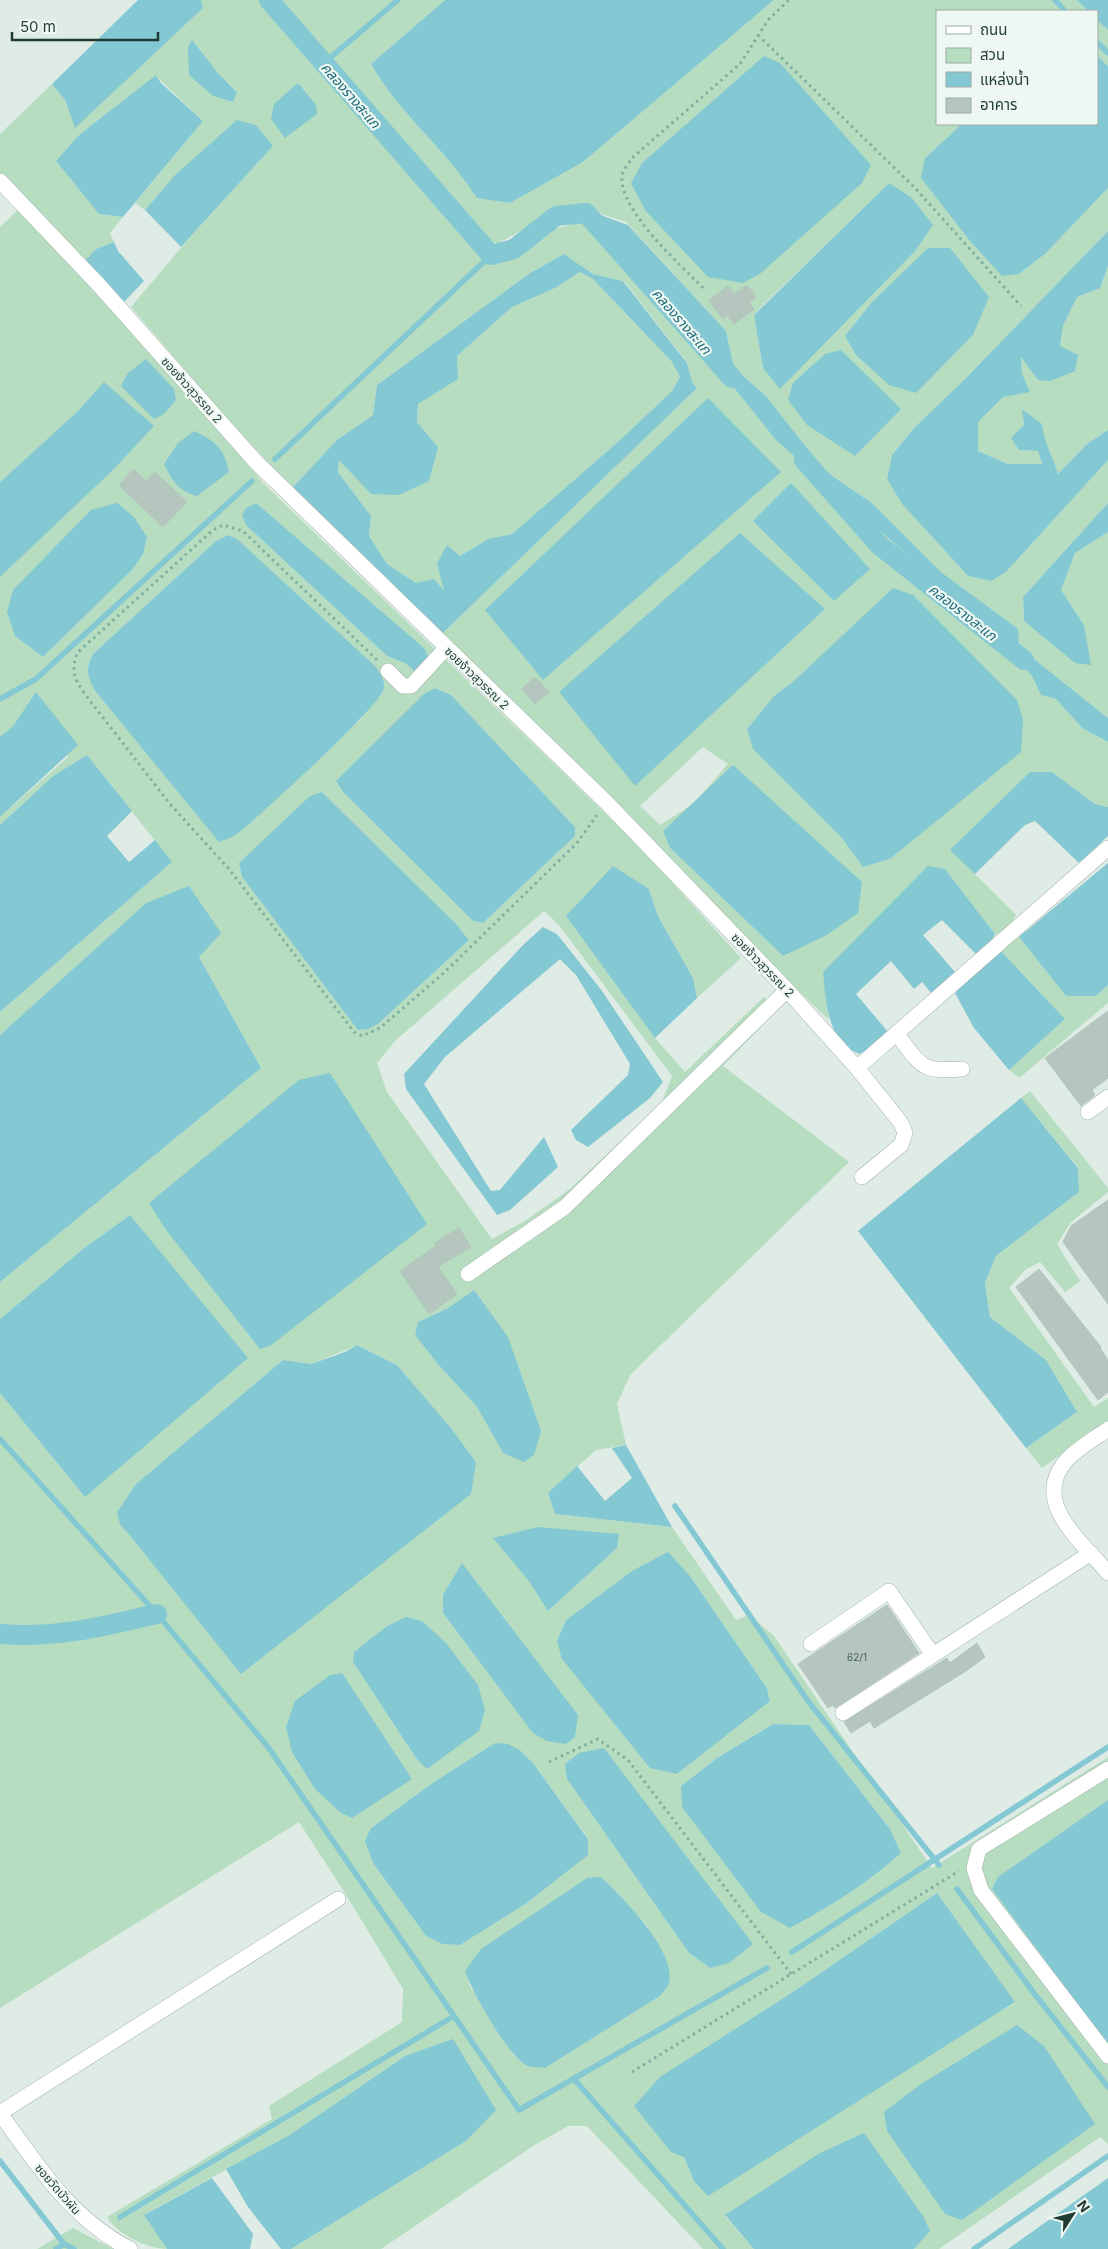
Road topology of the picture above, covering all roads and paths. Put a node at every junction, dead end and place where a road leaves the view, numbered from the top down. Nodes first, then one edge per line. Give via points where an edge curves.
1 (789, 0) edge
2 (758, 35) junction
3 (0, 181) edge
4 (703, 288) dead end
5 (1021, 306) dead end
6 (446, 648) junction
7 (388, 671) joint
8 (606, 802) junction
9 (1108, 848) edge
10 (787, 990) junction
11 (897, 1034) junction
12 (856, 1068) junction
13 (962, 1069) dead end
14 (1108, 1097) edge
15 (1088, 1112) dead end
16 (862, 1177) dead end
17 (468, 1274) dead end
18 (1108, 1430) edge
19 (1091, 1553) junction
20 (1108, 1573) edge
21 (811, 1644) dead end
22 (933, 1655) junction
23 (843, 1713) dead end
24 (550, 1762) dead end
25 (1108, 1769) edge
26 (976, 1860) junction
27 (338, 1899) dead end
28 (791, 1974) junction
29 (1108, 2056) edge
30 (632, 2072) dead end
31 (0, 2113) edge
32 (130, 2249) edge

1 - 2 path
2 - 4 path via 740,64 632,158 622,175 635,216
2 - 5 path via 915,188
3 - 6 street, ซอยง้าวสุวรรณ 2 via 99,285 256,462
6 - 7 street via 411,686 403,686
6 - 8 street, ซอยง้าวสุวรรณ 2
7 - 8 path via 243,531 223,525 213,530 77,653 72,666 73,678 89,701 170,804 229,869 354,1032 362,1036 380,1028 446,971 577,843
8 - 10 street, ซอยง้าวสุวรรณ 2
9 - 11 street
10 - 12 street, ซอยง้าวสุวรรณ 2
10 - 17 street via 565,1207
11 - 12 street
11 - 13 street via 918,1062 935,1071
12 - 16 street, ซอยง้าวสุวรรณ 2 via 906,1133 901,1145
14 - 15 street
18 - 19 street via 1065,1462 1052,1488 1054,1503 1062,1519
19 - 20 street
19 - 22 street
21 - 22 street via 889,1591
22 - 23 street
24 - 28 path via 598,1739 628,1760
25 - 26 street via 979,1849
26 - 28 path
26 - 29 street via 974,1868 981,1890
27 - 31 street
28 - 30 path
31 - 32 street, ซอยวัดบัวผัน via 62,2196 85,2220

